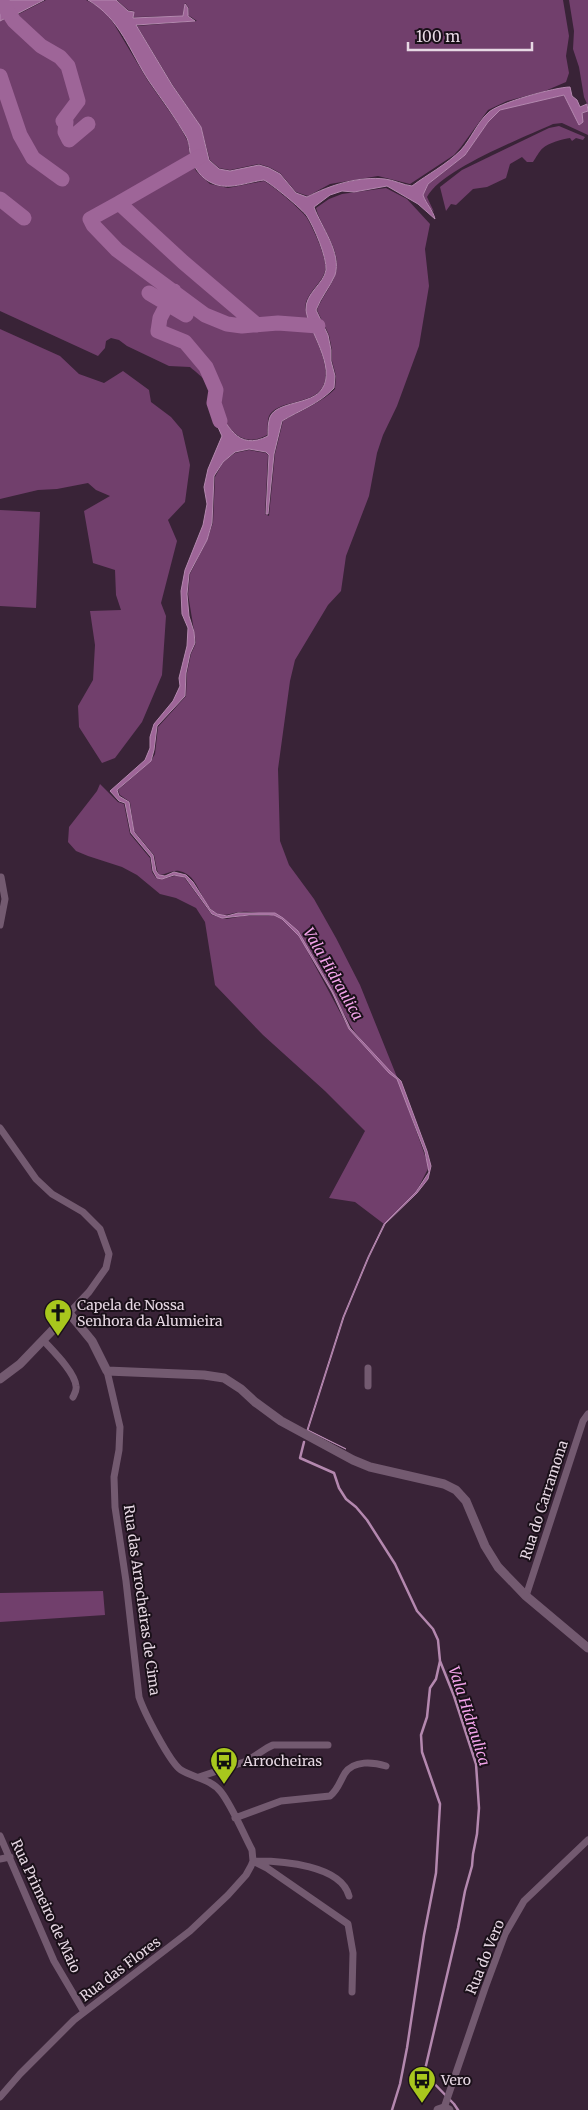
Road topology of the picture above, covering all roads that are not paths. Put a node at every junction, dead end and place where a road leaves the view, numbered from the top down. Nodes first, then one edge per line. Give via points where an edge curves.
1 (2, 877) dead end
2 (0, 925) edge
3 (0, 1128) edge
4 (69, 1313) junction
5 (43, 1340) junction
6 (368, 1368) dead end
7 (108, 1371) junction
8 (0, 1378) edge
9 (368, 1386) dead end
10 (73, 1397) dead end
11 (588, 1414) edge
12 (526, 1596) junction
13 (588, 1648) edge
14 (328, 1745) dead end
15 (386, 1766) dead end
16 (199, 1777) junction
17 (235, 1818) junction
18 (0, 1836) edge
19 (588, 1840) edge
20 (10, 1857) junction
21 (0, 1859) edge
22 (253, 1861) junction
23 (349, 1896) dead end
24 (352, 1992) dead end
25 (84, 2012) junction
26 (0, 2098) edge
27 (444, 2109) edge

1 - 2 street via 5,899
3 - 4 street via 36,1179 52,1194 83,1212 100,1229 109,1254 106,1268
4 - 5 street
4 - 7 street, Rua das Arrocheiras de Cima via 92,1341
5 - 8 street via 20,1364
5 - 10 street via 75,1380 77,1388
6 - 9 street
7 - 12 street via 224,1378 281,1421 353,1460 456,1490 468,1506 494,1561
7 - 16 street, Rua das Arrocheiras de Cima via 120,1427 114,1477 115,1507 139,1698 178,1768
11 - 12 street, Rua do Carramona
12 - 13 street
14 - 16 street via 274,1745 246,1761
15 - 17 street via 364,1763 351,1766 330,1796 281,1801
16 - 17 street, Rua das Arrocheiras de Cima via 221,1791
17 - 22 street, Rua das Arrocheiras de Cima via 252,1850
18 - 20 street, Rua Primeiro de Maio
19 - 27 street, Rua do Vero via 524,1901 505,1934
20 - 21 street
20 - 25 street, Rua Primeiro de Maio via 54,1961
22 - 23 street via 284,1861 312,1867 347,1888
22 - 24 street via 348,1924 353,1953
22 - 25 street, Rua das Flores via 246,1876 190,1931
25 - 26 street, Rua das Flores

